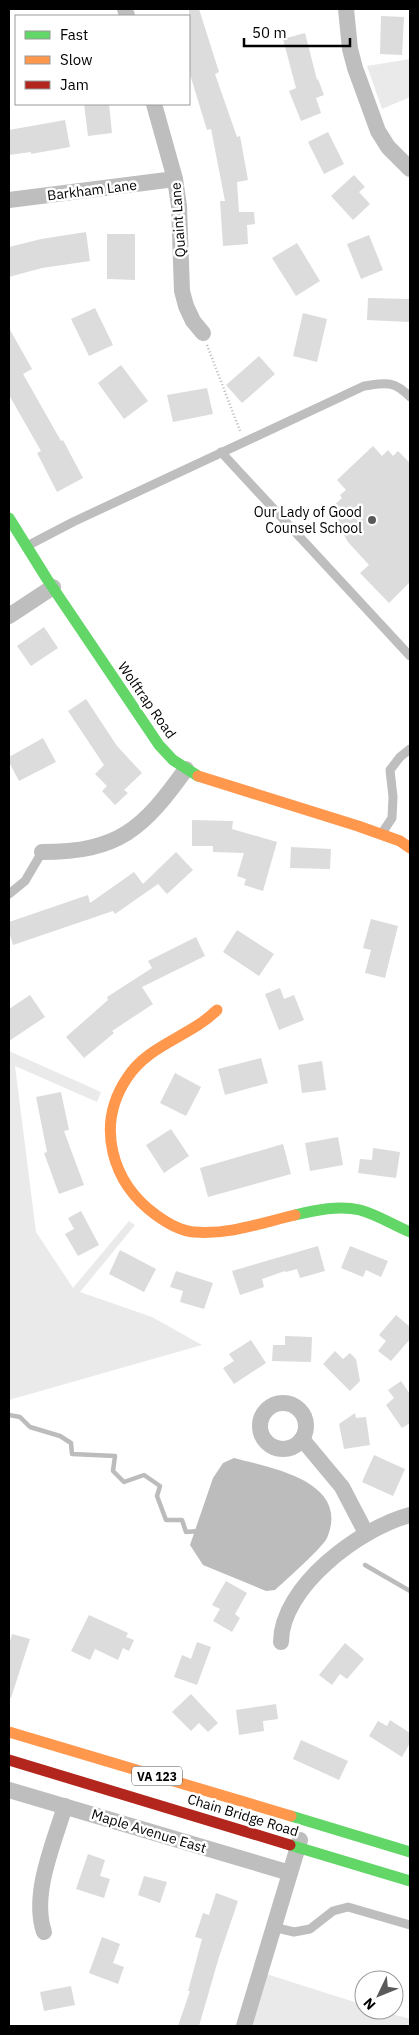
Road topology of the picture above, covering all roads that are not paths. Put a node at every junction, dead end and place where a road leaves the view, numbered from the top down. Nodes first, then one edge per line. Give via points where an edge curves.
1 (346, 9) edge
2 (154, 105) edge
3 (410, 170) edge
4 (175, 179) junction
5 (9, 200) edge
6 (202, 333) road end
7 (410, 397) edge
8 (221, 452) junction
9 (9, 518) edge
10 (27, 546) junction
11 (52, 587) junction
12 (9, 616) edge
13 (410, 656) edge
14 (410, 749) edge
15 (186, 770) junction
16 (381, 834) junction
17 (410, 848) edge
18 (42, 852) joint
19 (9, 894) edge
20 (217, 1010) dead end
21 (410, 1232) edge
22 (302, 1438) dead end
23 (410, 1515) edge
24 (366, 1533) junction
25 (281, 1642) dead end
26 (9, 1732) edge
27 (9, 1760) edge
28 (9, 1790) edge
29 (65, 1806) junction
30 (305, 1821) junction
31 (298, 1847) junction
32 (410, 1852) edge
33 (290, 1874) junction
34 (410, 1880) edge
35 (410, 1925) edge
36 (274, 1927) junction
37 (44, 1932) dead end
38 (244, 2026) edge

1 - 3 street via 350,49 378,131 388,148
2 - 4 street, Quaint Lane
4 - 5 street, Barkham Lane
4 - 6 street, Quaint Lane via 182,291 193,321
7 - 8 lane via 400,386 386,383 364,386
8 - 10 lane
8 - 13 lane
9 - 10 street, Wolftrap Road
10 - 11 street, Wolftrap Road
11 - 12 street
11 - 15 street, Wolftrap Road via 159,745
14 - 16 lane via 390,770 392,818
15 - 16 street, Wolftrap Road via 211,782
15 - 18 street via 161,804 129,832 87,849
16 - 17 street, Wolftrap Road
18 - 19 lane via 25,881
20 - 21 street via 193,1030 150,1052 131,1072 118,1094 111,1129 112,1146 116,1164 134,1197 167,1223 201,1233 236,1231 326,1208 345,1208 378,1216
22 - 24 street via 342,1487
23 - 24 street
24 - 25 street via 333,1557 297,1595 281,1629
26 - 30 street, Chain Bridge Road / VA 123
27 - 31 street, Chain Bridge Road / VA 123
28 - 29 street, Maple Avenue East
29 - 33 street, Maple Avenue East
29 - 37 street via 40,1892
30 - 31 street
30 - 32 street, Chain Bridge Road / VA 123
31 - 33 street
31 - 34 street, Chain Bridge Road / VA 123
33 - 36 street
35 - 36 lane via 348,1907 333,1910 310,1929 294,1932
36 - 38 street

